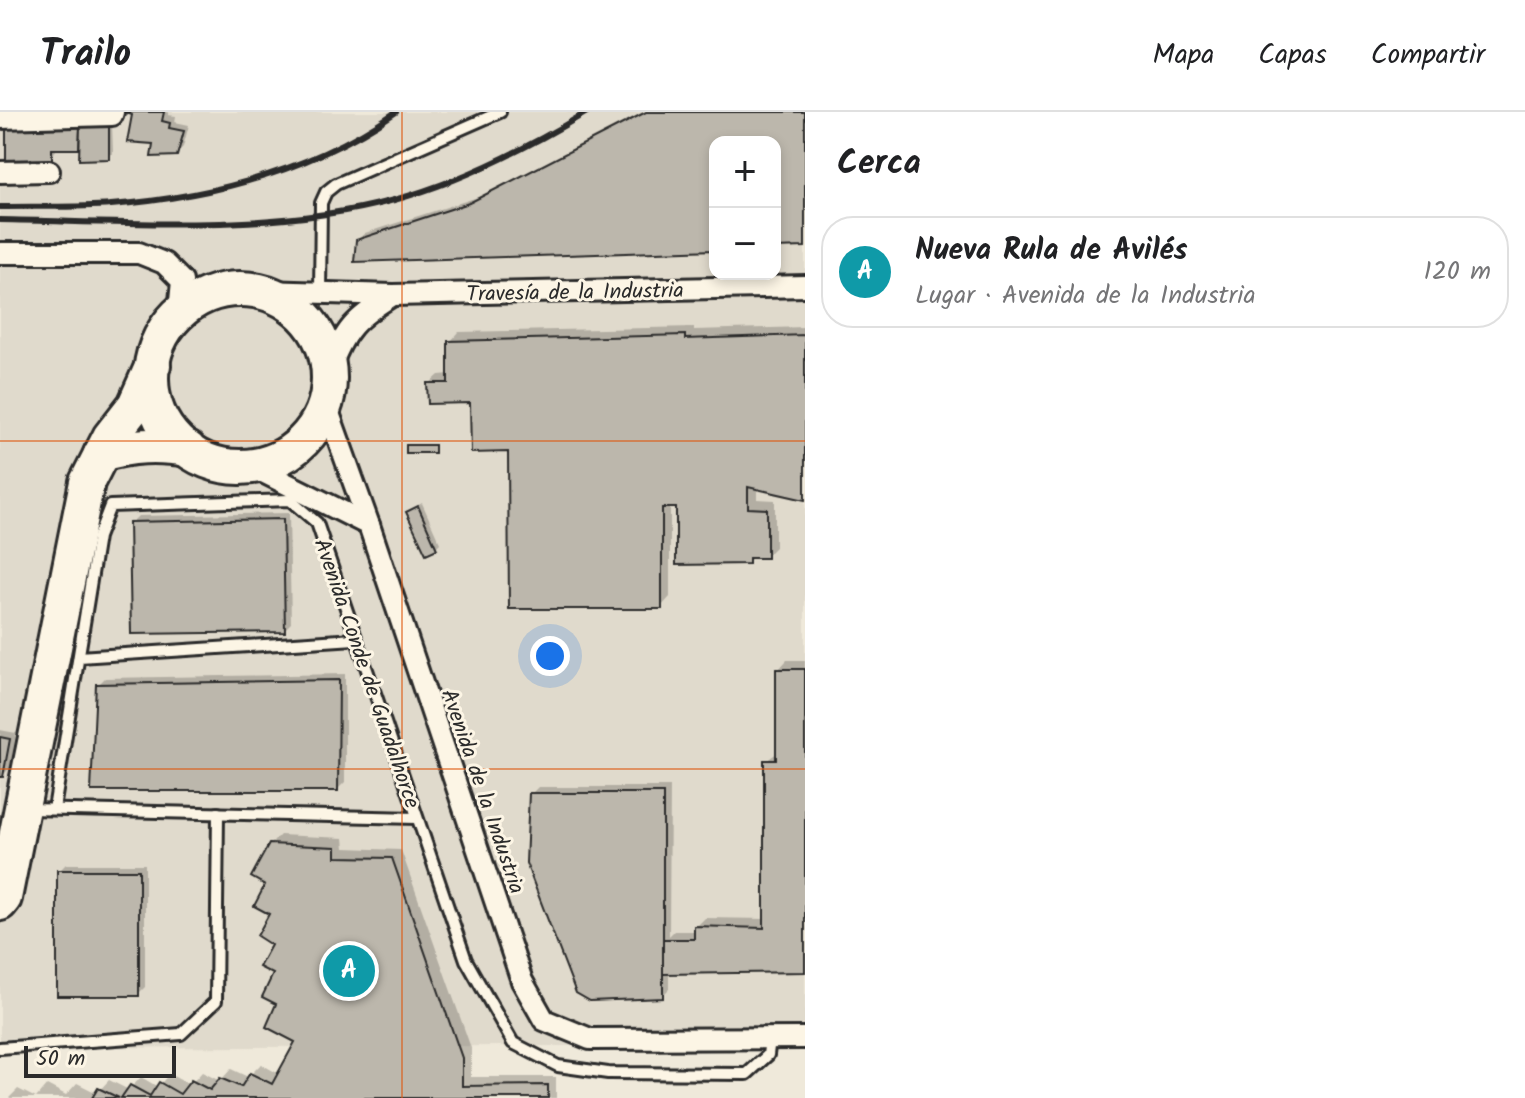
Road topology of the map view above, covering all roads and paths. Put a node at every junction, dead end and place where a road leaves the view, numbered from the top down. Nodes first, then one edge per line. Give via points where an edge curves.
1 (500, 112) edge
2 (113, 114) edge
3 (0, 118) edge
4 (49, 171) dead end
5 (0, 172) edge
6 (0, 253) edge
7 (805, 286) edge
8 (263, 291) junction
9 (320, 293) junction
10 (393, 295) junction
11 (179, 312) junction
12 (325, 355) junction
13 (153, 365) junction
14 (326, 405) junction
15 (188, 449) junction
16 (101, 454) junction
17 (251, 466) junction
18 (369, 525) junction
19 (355, 639) junction
20 (79, 657) junction
21 (39, 809) junction
22 (218, 813) junction
23 (417, 818) junction
24 (0, 903) edge
25 (770, 1038) junction
26 (805, 1038) edge
27 (0, 1048) edge

1 - 9 lane via 326,192 321,203
2 - 3 street
4 - 5 street
6 - 11 street via 139,253 164,263 182,281
7 - 10 street, Travesía de la Industria
8 - 9 street, Travesía de la Industria
8 - 11 highway, Travesía de la Industria via 219,291
8 - 12 highway, Travesía de la Industria via 309,320
9 - 10 street, Travesía de la Industria
10 - 12 street via 365,312
11 - 13 highway, Travesía de la Industria via 164,331
12 - 14 highway
13 - 15 highway, Travesía de la Industria via 151,384 159,416
13 - 16 highway, Avenida Conde de Guadalhorce via 135,405
14 - 17 highway via 313,431 295,449
14 - 18 street, Avenida de la Industria
15 - 16 highway via 127,446
15 - 17 highway via 203,460 234,468
16 - 21 highway, Avenida Conde de Guadalhorce via 80,514
17 - 18 street
18 - 25 street, Avenida de la Industria via 522,981 544,1020 590,1039
19 - 20 lane
19 - 20 lane, Avenida Conde de Guadalhorce via 317,523 290,500 110,506 98,537
19 - 23 lane, Avenida Conde de Guadalhorce
20 - 21 lane, Avenida Conde de Guadalhorce
21 - 22 lane
21 - 24 highway, Avenida Conde de Guadalhorce
22 - 23 lane
22 - 27 lane via 216,1001 181,1034
23 - 25 lane, Avenida Conde de Guadalhorce via 466,960 513,1043 558,1066 608,1073 747,1074 768,1055
25 - 26 street

